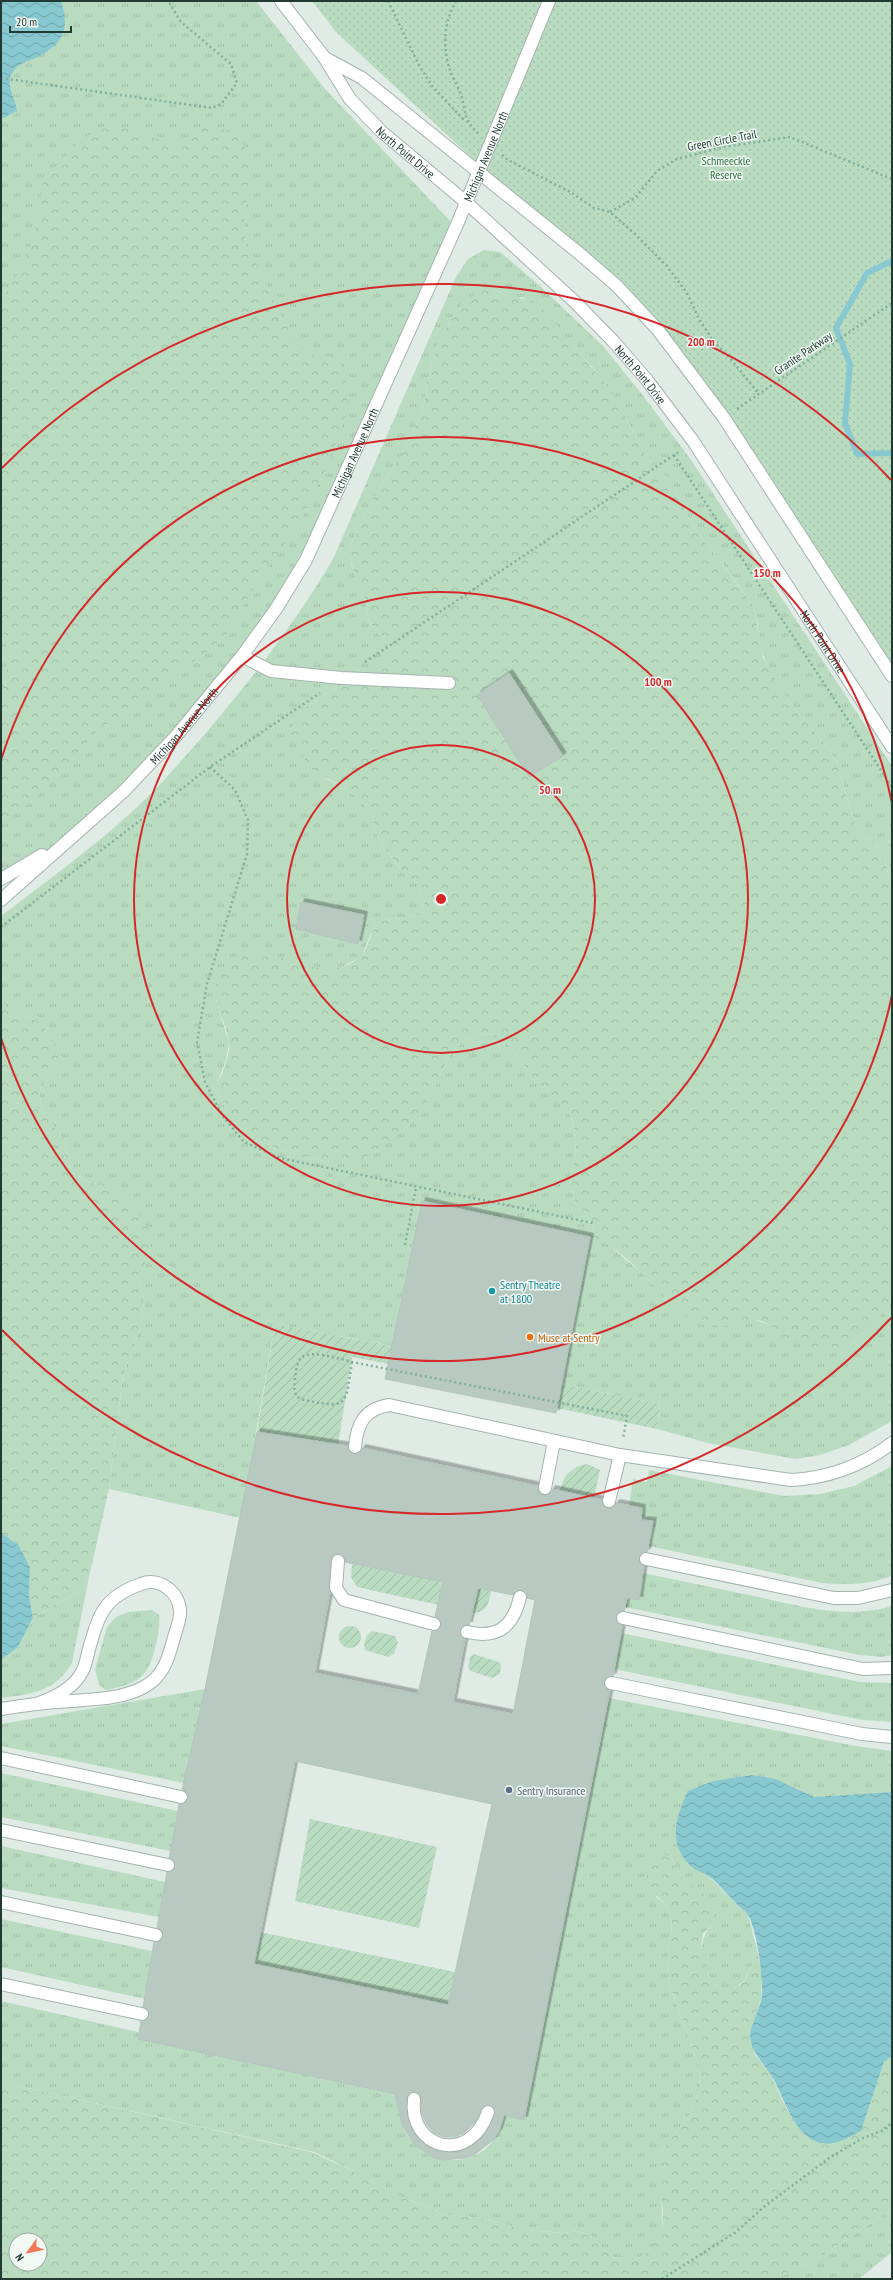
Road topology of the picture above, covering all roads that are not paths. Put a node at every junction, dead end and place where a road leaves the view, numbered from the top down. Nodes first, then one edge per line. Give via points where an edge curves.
1 (281, 1) edge
2 (549, 1) edge
3 (324, 57) junction
4 (478, 173) junction
5 (467, 203) junction
6 (242, 656) junction
7 (892, 676) edge
8 (449, 683) dead end
9 (892, 747) edge
10 (64, 842) junction
11 (1, 879) edge
12 (1, 900) edge
13 (554, 1440) junction
14 (892, 1443) edge
15 (355, 1447) tunnel mouth
16 (620, 1455) junction
17 (545, 1488) tunnel mouth
18 (609, 1501) tunnel mouth
19 (646, 1559) dead end
20 (338, 1561) tunnel mouth
21 (892, 1590) edge
22 (520, 1597) tunnel mouth
23 (623, 1618) dead end
24 (434, 1624) tunnel mouth
25 (467, 1632) tunnel mouth
26 (892, 1668) edge
27 (611, 1683) dead end
28 (36, 1704) junction
29 (1, 1709) edge
30 (892, 1737) edge
31 (1, 1758) edge
32 (180, 1797) dead end
33 (1, 1830) edge
34 (168, 1865) dead end
35 (1, 1902) edge
36 (156, 1935) dead end
37 (1, 1984) edge
38 (142, 2014) tunnel mouth
39 (414, 2099) dead end
40 (488, 2112) tunnel mouth

1 - 3 street, North Point Drive
2 - 4 street, Michigan Avenue North
3 - 4 street, North Point Drive via 362,78
3 - 5 street, North Point Drive via 350,99 382,132
4 - 5 street, Michigan Avenue North
4 - 7 street, North Point Drive via 617,286 658,330 724,418
5 - 6 street, Michigan Avenue North via 306,560 276,609
5 - 9 street, North Point Drive via 575,302 657,392 693,441
6 - 8 street via 271,671 342,678
6 - 10 street, Michigan Avenue North via 176,736 124,790
10 - 11 street
10 - 12 street
13 - 15 street via 388,1405 374,1409 362,1419
13 - 16 street
13 - 17 street
14 - 16 street via 862,1462 839,1471 791,1480
16 - 18 street
19 - 21 street via 834,1598 858,1598
20 - 24 street via 336,1588 344,1600
22 - 25 street via 515,1614 503,1628 487,1635
23 - 26 street via 863,1669
27 - 30 street via 862,1734
28 - 28 street via 115,1697 131,1693 153,1682 165,1666 180,1617 178,1603 173,1594 166,1586 151,1582 142,1583 116,1597 104,1607 97,1620 85,1663 77,1680 52,1698
28 - 29 street
31 - 32 street
33 - 34 street
35 - 36 street
37 - 38 street
39 - 40 street via 415,2116 420,2128 429,2139 439,2144 452,2146 473,2138 480,2130

